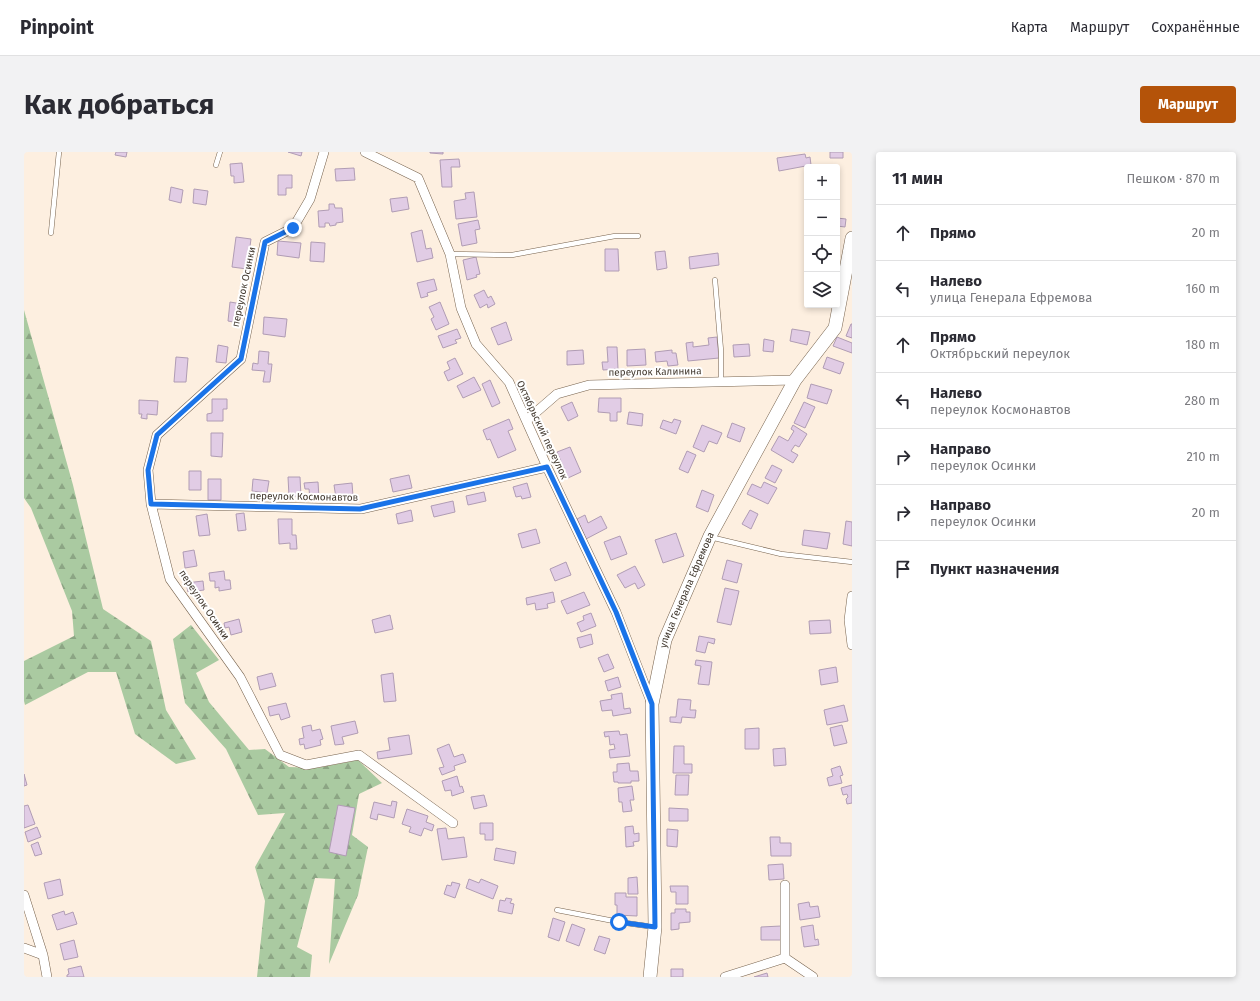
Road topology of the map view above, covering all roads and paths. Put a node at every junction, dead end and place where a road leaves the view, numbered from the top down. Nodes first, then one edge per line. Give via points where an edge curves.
1 (59, 152) edge
2 (220, 152) edge
3 (324, 152) edge
4 (365, 152) edge
5 (216, 165) dead end
6 (52, 233) dead end
7 (638, 236) dead end
8 (852, 238) edge
9 (450, 254) junction
10 (715, 280) dead end
11 (795, 380) junction
12 (721, 382) junction
13 (527, 420) junction
14 (547, 467) junction
15 (151, 504) junction
16 (710, 536) junction
17 (852, 562) edge
18 (852, 596) edge
19 (852, 645) edge
20 (652, 704) junction
21 (453, 823) dead end
22 (785, 885) dead end
23 (24, 895) edge
24 (557, 910) dead end
25 (655, 927) junction
26 (24, 948) edge
27 (43, 955) junction
28 (785, 958) junction
29 (47, 977) edge
30 (650, 977) edge
31 (725, 977) edge
32 (813, 977) edge

1 - 6 lane
2 - 5 lane
3 - 15 street, переулок Осинки via 310,199 293,228 265,242 241,359 157,435 148,470
4 - 9 street, Октябрьский переулок via 418,178
7 - 9 lane via 615,236 512,255
8 - 11 street, улица Генерала Ефремова via 835,328
9 - 13 street, Октябрьский переулок via 461,308 476,344 509,382
10 - 12 lane
11 - 12 street, переулок Калинина
11 - 16 street, улица Генерала Ефремова
12 - 13 street, переулок Калинина via 589,385 557,394
13 - 14 street, Октябрьский переулок
14 - 15 street, переулок Космонавтов via 360,509
14 - 20 street, Октябрьский переулок via 616,612
15 - 21 street, переулок Осинки via 170,579 240,677 280,755 306,765 359,755
16 - 17 lane via 782,554
16 - 20 street, улица Генерала Ефремова via 665,640
18 - 19 street via 849,620
20 - 25 street, улица Генерала Ефремова
22 - 28 street
23 - 27 street
24 - 25 lane
25 - 30 street, улица Генерала Ефремова
26 - 27 street
27 - 29 street
28 - 31 street
28 - 32 street

